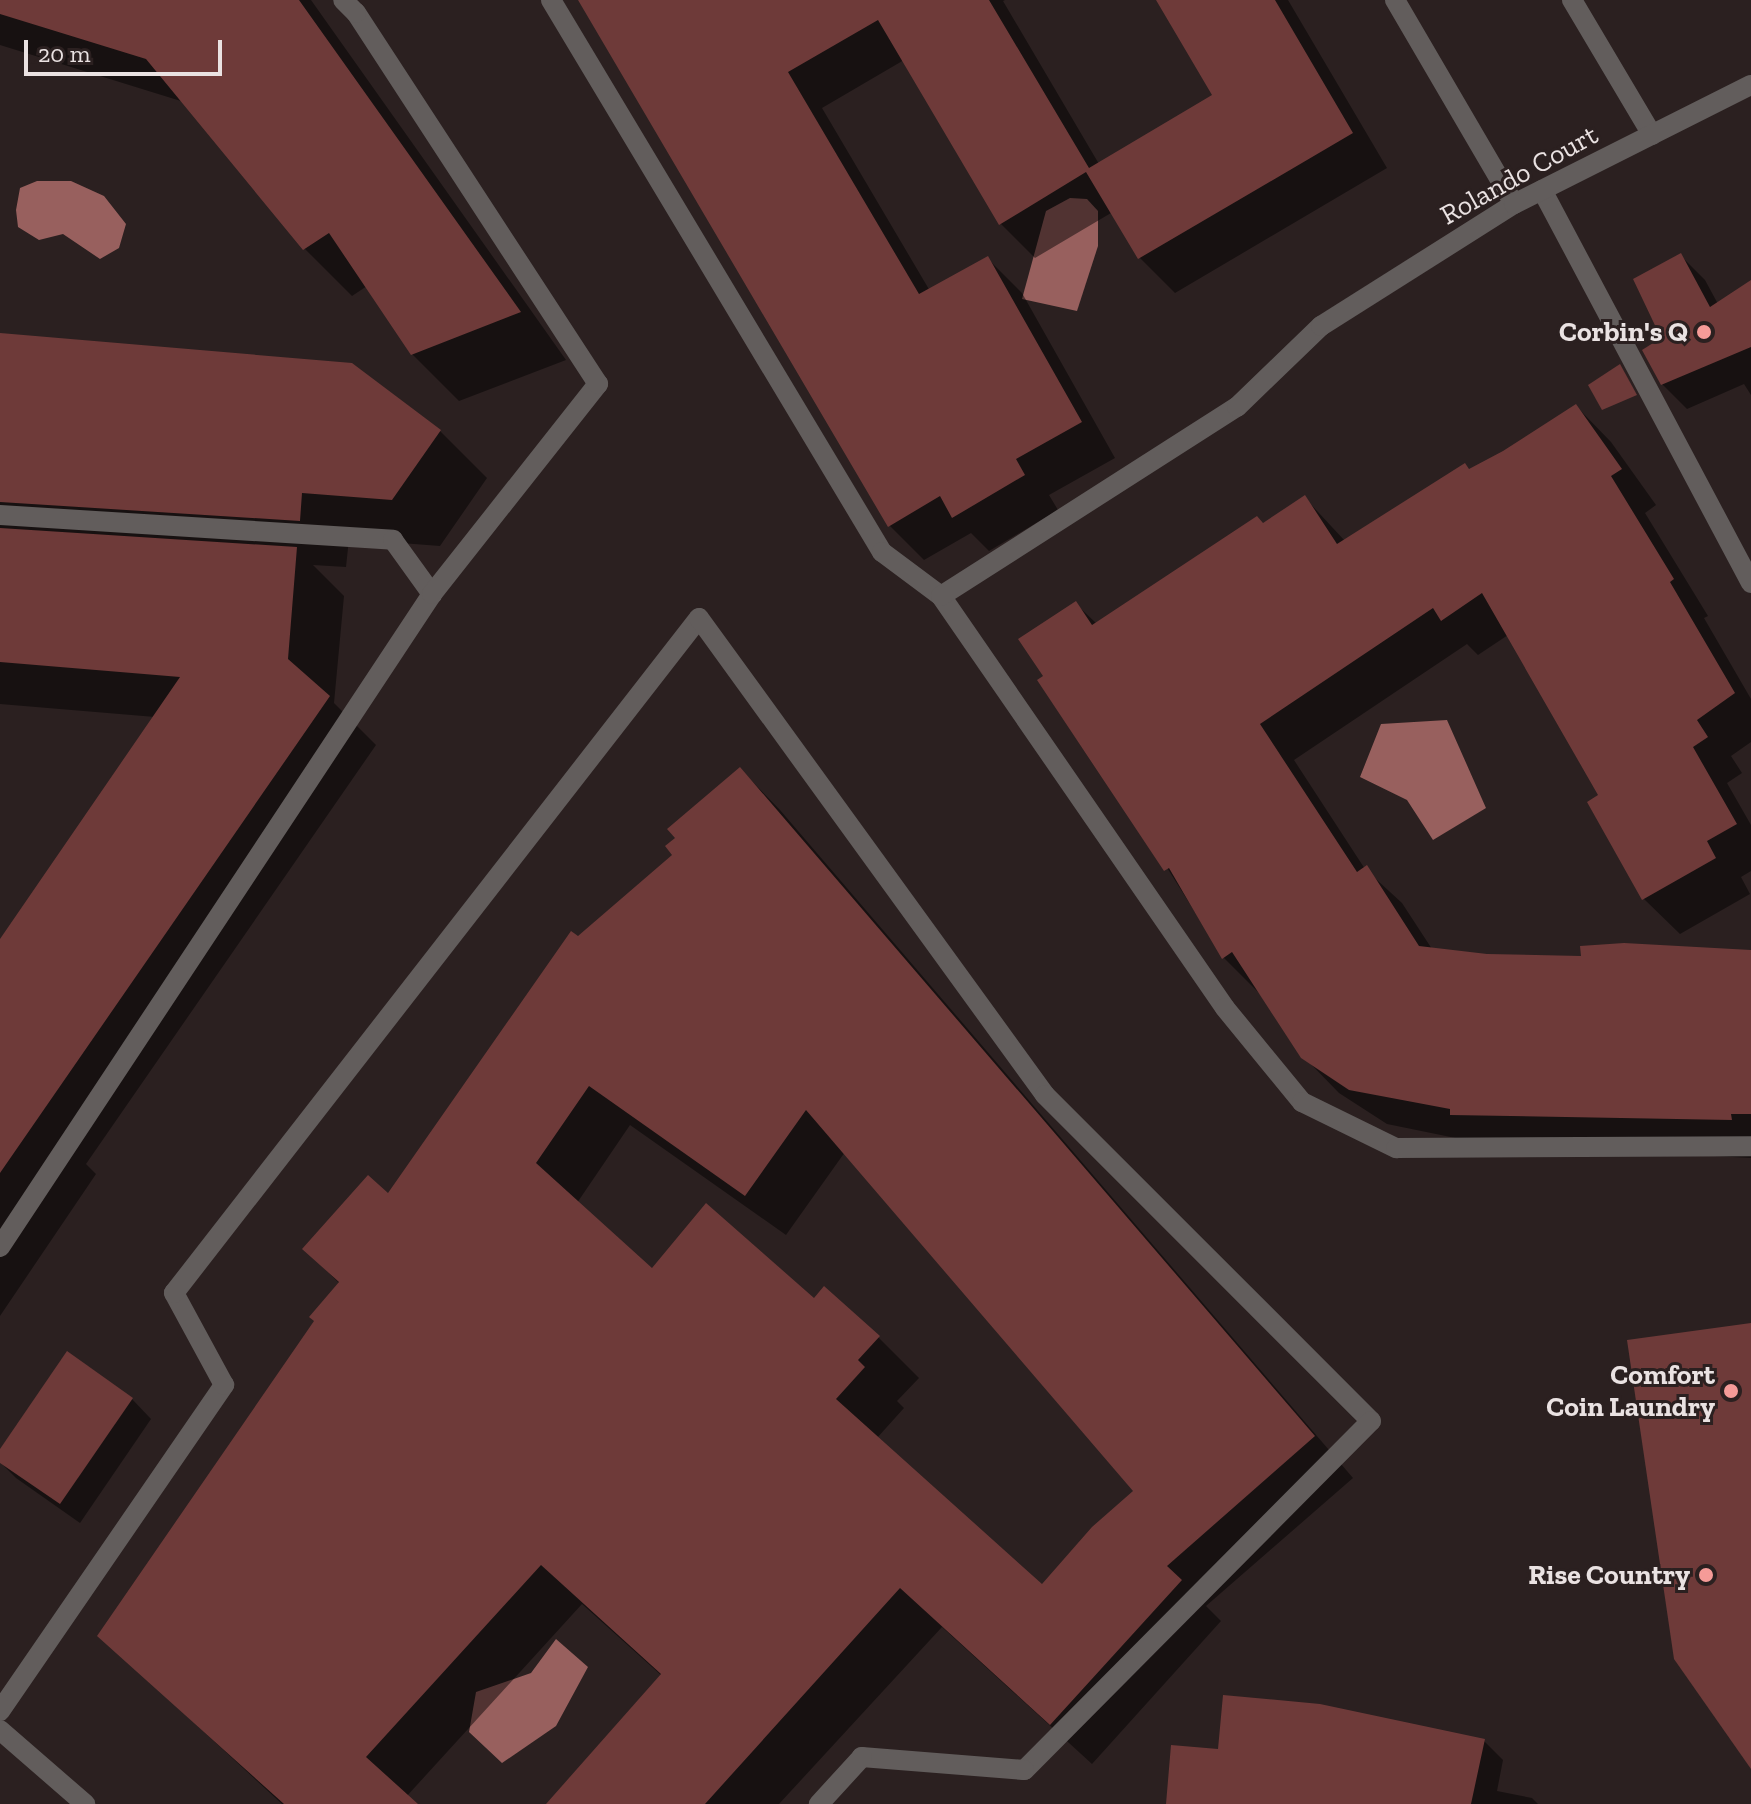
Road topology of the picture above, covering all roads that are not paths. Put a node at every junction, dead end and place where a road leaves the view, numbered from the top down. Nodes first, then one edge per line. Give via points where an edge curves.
1 (343, 0) edge
2 (551, 0) edge
3 (1395, 0) edge
4 (1572, 0) edge
5 (1751, 85) edge
6 (1652, 135) junction
7 (1542, 190) junction
8 (1514, 204) junction
9 (0, 515) edge
10 (1751, 583) edge
11 (432, 594) junction
12 (941, 596) junction
13 (1751, 1146) edge
14 (0, 1247) edge
15 (0, 1711) edge
16 (0, 1730) edge
17 (85, 1804) edge
18 (819, 1804) edge

1 - 11 street via 598,384
2 - 12 street via 882,552
3 - 8 street
4 - 6 street
5 - 6 street, Rolando Court
6 - 7 street, Rolando Court
7 - 8 street, Rolando Court
7 - 10 street
8 - 12 street, Rolando Court via 1321,326 1237,407
9 - 11 street via 393,540
11 - 14 street
12 - 13 street via 1225,1008 1302,1102 1396,1148
15 - 18 street via 224,1385 174,1293 699,618 1045,1095 1371,1421 1024,1770 862,1757
16 - 17 street

